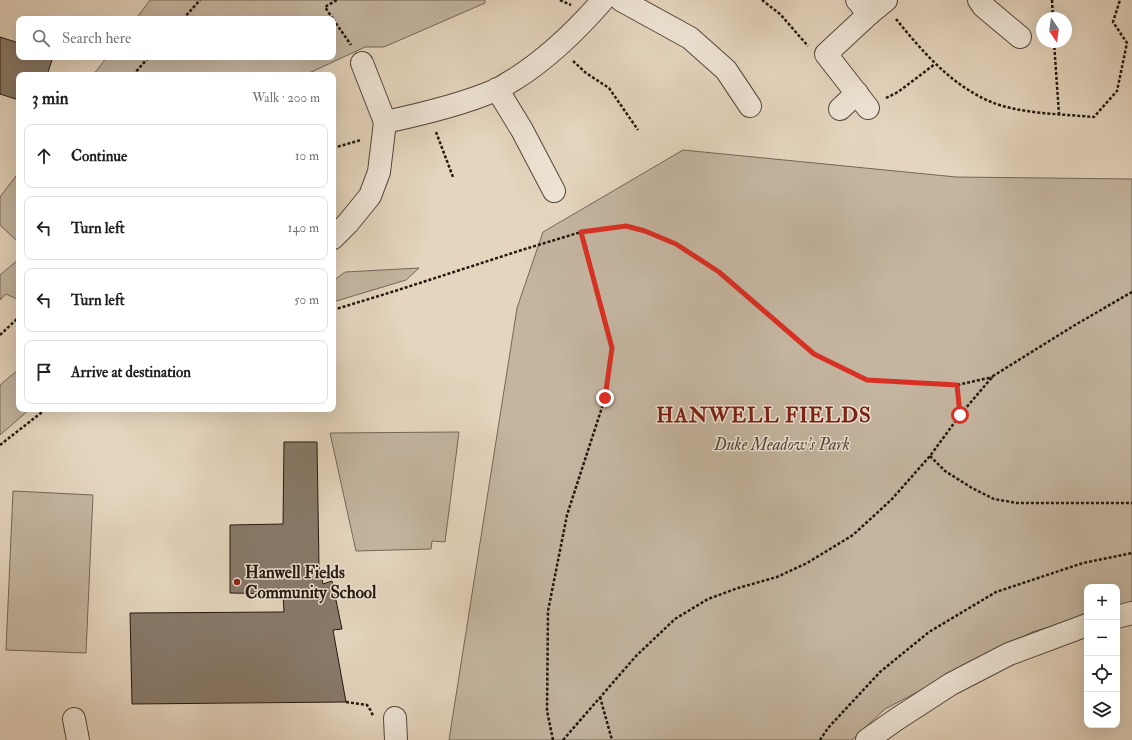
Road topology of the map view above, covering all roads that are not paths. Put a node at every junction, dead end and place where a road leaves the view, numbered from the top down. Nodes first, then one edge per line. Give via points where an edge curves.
1 (603, 0) edge
2 (621, 0) edge
3 (979, 0) edge
4 (874, 4) edge
5 (1020, 37) dead end
6 (362, 63) road end
7 (497, 89) junction
8 (750, 106) dead end
9 (840, 109) dead end
10 (384, 129) junction
11 (554, 191) dead end
12 (336, 235) edge
13 (1132, 613) edge
14 (1120, 615) edge
15 (1084, 626) edge
16 (384, 718) road end
17 (74, 719) dead end
18 (78, 740) edge
19 (396, 740) edge
20 (867, 740) edge

1 - 7 street via 557,47 527,71
2 - 8 street via 690,38 726,70
3 - 5 street
4 - 9 street via 826,54 863,100
6 - 10 street
7 - 10 street
7 - 11 street
10 - 12 street via 379,172 370,196
13 - 14 street
15 - 20 street via 1009,654 951,684
16 - 19 street
17 - 18 street

